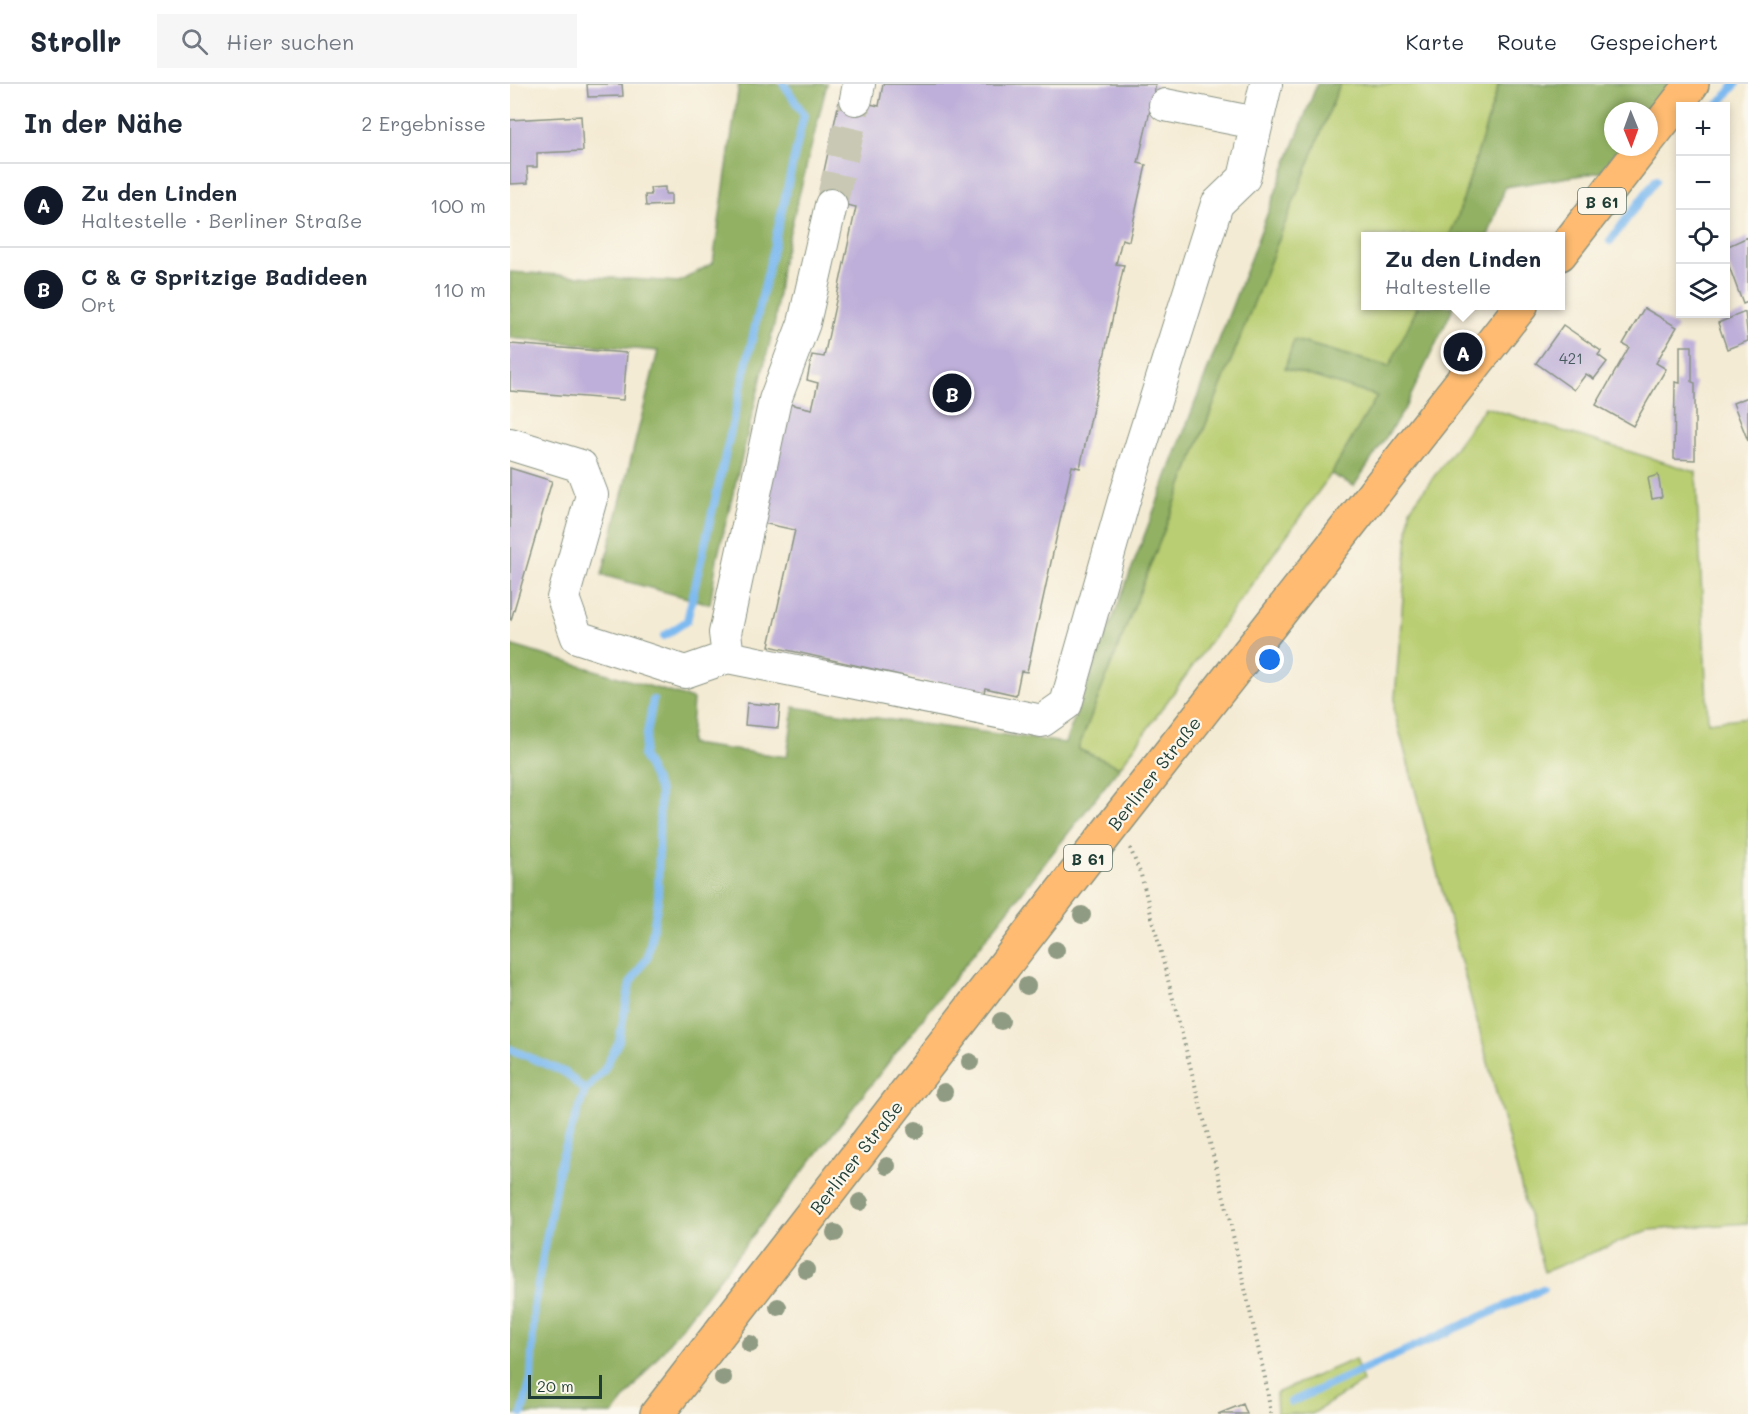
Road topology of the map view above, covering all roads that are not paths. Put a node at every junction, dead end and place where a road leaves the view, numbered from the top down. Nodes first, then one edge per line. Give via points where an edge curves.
1 (1266, 84) edge
2 (1692, 84) edge
3 (1165, 105) dead end
4 (1256, 123) junction
5 (1658, 128) edge
6 (1636, 156) edge
7 (831, 205) tunnel mouth
8 (1565, 248) edge
9 (1518, 310) edge
10 (510, 444) edge
11 (728, 657) junction
12 (657, 1414) edge

1 - 4 lane
2 - 5 main road
3 - 4 lane
4 - 11 lane via 1244,178 1217,204 1124,500 1066,704 1042,721
6 - 8 main road, B 61
7 - 11 lane via 804,323 775,400 725,633
9 - 12 main road, Berliner Straße / B 61
10 - 11 lane via 581,466 592,495 562,598 577,637 685,672

